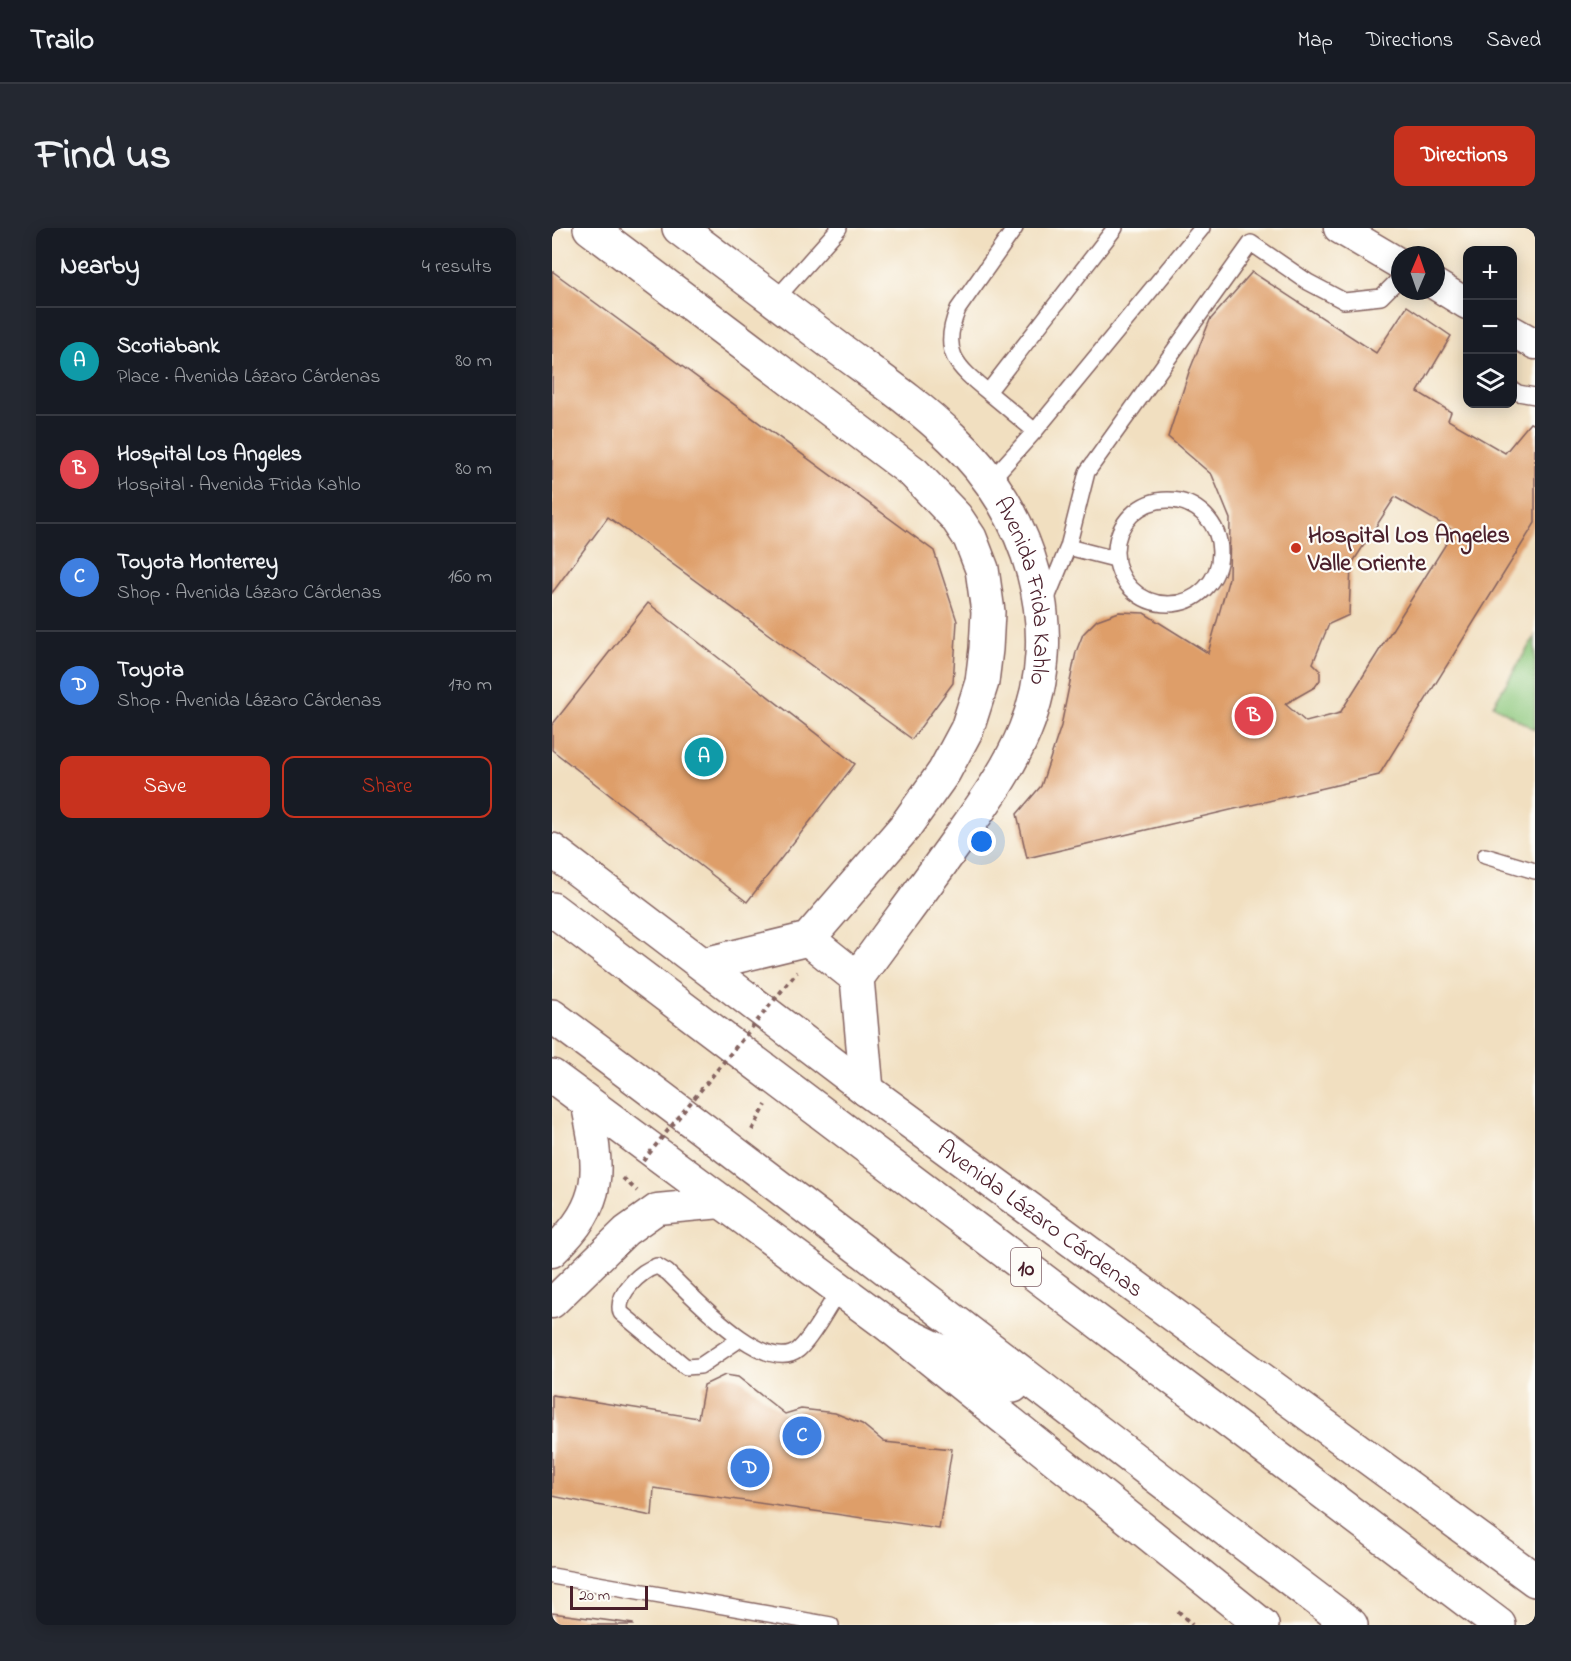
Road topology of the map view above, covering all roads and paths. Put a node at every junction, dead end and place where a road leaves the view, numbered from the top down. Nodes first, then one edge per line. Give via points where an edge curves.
1 (590, 228) edge
2 (679, 228) edge
3 (839, 228) edge
4 (1015, 228) edge
5 (1115, 228) edge
6 (1202, 228) edge
7 (1339, 228) edge
8 (1391, 259) edge
9 (1391, 287) edge
10 (1445, 291) edge
11 (775, 300) junction
12 (1463, 302) edge
13 (1517, 334) edge
14 (1535, 344) edge
15 (988, 392) junction
16 (1517, 392) edge
17 (1535, 396) edge
18 (1035, 431) junction
19 (990, 481) junction
20 (1068, 547) junction
21 (1115, 559) junction
22 (1042, 609) junction
23 (552, 850) edge
24 (1485, 856) dead end
25 (1535, 871) edge
26 (552, 909) edge
27 (808, 939) junction
28 (705, 964) junction
29 (797, 972) dead end
30 (856, 978) junction
31 (552, 1016) edge
32 (552, 1076) edge
33 (781, 1081) junction
34 (867, 1090) junction
35 (586, 1101) junction
36 (738, 1154) junction
37 (597, 1157) junction
38 (643, 1161) dead end
39 (721, 1203) junction
40 (657, 1209) junction
41 (552, 1252) edge
42 (839, 1289) junction
43 (552, 1303) edge
44 (891, 1327) junction
45 (740, 1338) junction
46 (1074, 1415) junction
47 (552, 1576) edge
48 (1535, 1580) edge
49 (1179, 1611) dead end
50 (1256, 1623) edge
51 (831, 1625) edge
52 (1192, 1625) edge
53 (1351, 1625) edge
54 (1499, 1625) edge

1 - 27 main road, Avenida Frida Kahlo via 914,473 956,517 970,538 982,569 988,612 987,649 982,682 967,729 944,772 904,828
2 - 11 main road, Avenida Frida Kahlo
3 - 11 lane
4 - 15 lane via 952,323 954,360
5 - 15 lane
6 - 18 lane
7 - 8 street
9 - 20 lane via 1381,297 1344,301 1251,243 1087,472
10 - 12 street
11 - 19 main road, Avenida Frida Kahlo via 916,406 954,439
13 - 14 street
15 - 18 lane
16 - 17 lane
18 - 19 lane
19 - 22 main road, Avenida Frida Kahlo via 1010,510 1033,566
20 - 21 lane
20 - 22 lane
21 - 21 lane via 1127,586 1152,603 1182,604 1208,588 1221,561 1217,531 1198,508 1169,499 1140,507 1119,530
22 - 30 main road, Avenida Frida Kahlo via 1043,647 1037,684 1025,728 1005,770
23 - 28 main road, Avenida Lázaro Cárdenas
24 - 25 lane
26 - 33 main road, Avenida Lázaro Cárdenas / 10
27 - 28 main road
27 - 30 main road
28 - 34 main road, Avenida Lázaro Cárdenas
29 - 38 path, bridge
30 - 34 main road
31 - 36 main road
32 - 35 main road
33 - 36 path
33 - 54 main road, Avenida Lázaro Cárdenas / 10
34 - 48 main road, Avenida Lázaro Cárdenas
35 - 37 street
35 - 39 main road
36 - 46 main road
37 - 40 path
37 - 41 street via 596,1181 585,1216
39 - 40 street
39 - 42 main road
40 - 43 street via 626,1231
42 - 44 main road
42 - 45 lane via 798,1350 783,1356 766,1353
44 - 46 main road
44 - 50 main road
45 - 45 lane via 700,1366 686,1367 621,1313 618,1304 647,1269 657,1266
46 - 53 main road
47 - 51 lane
49 - 52 path

